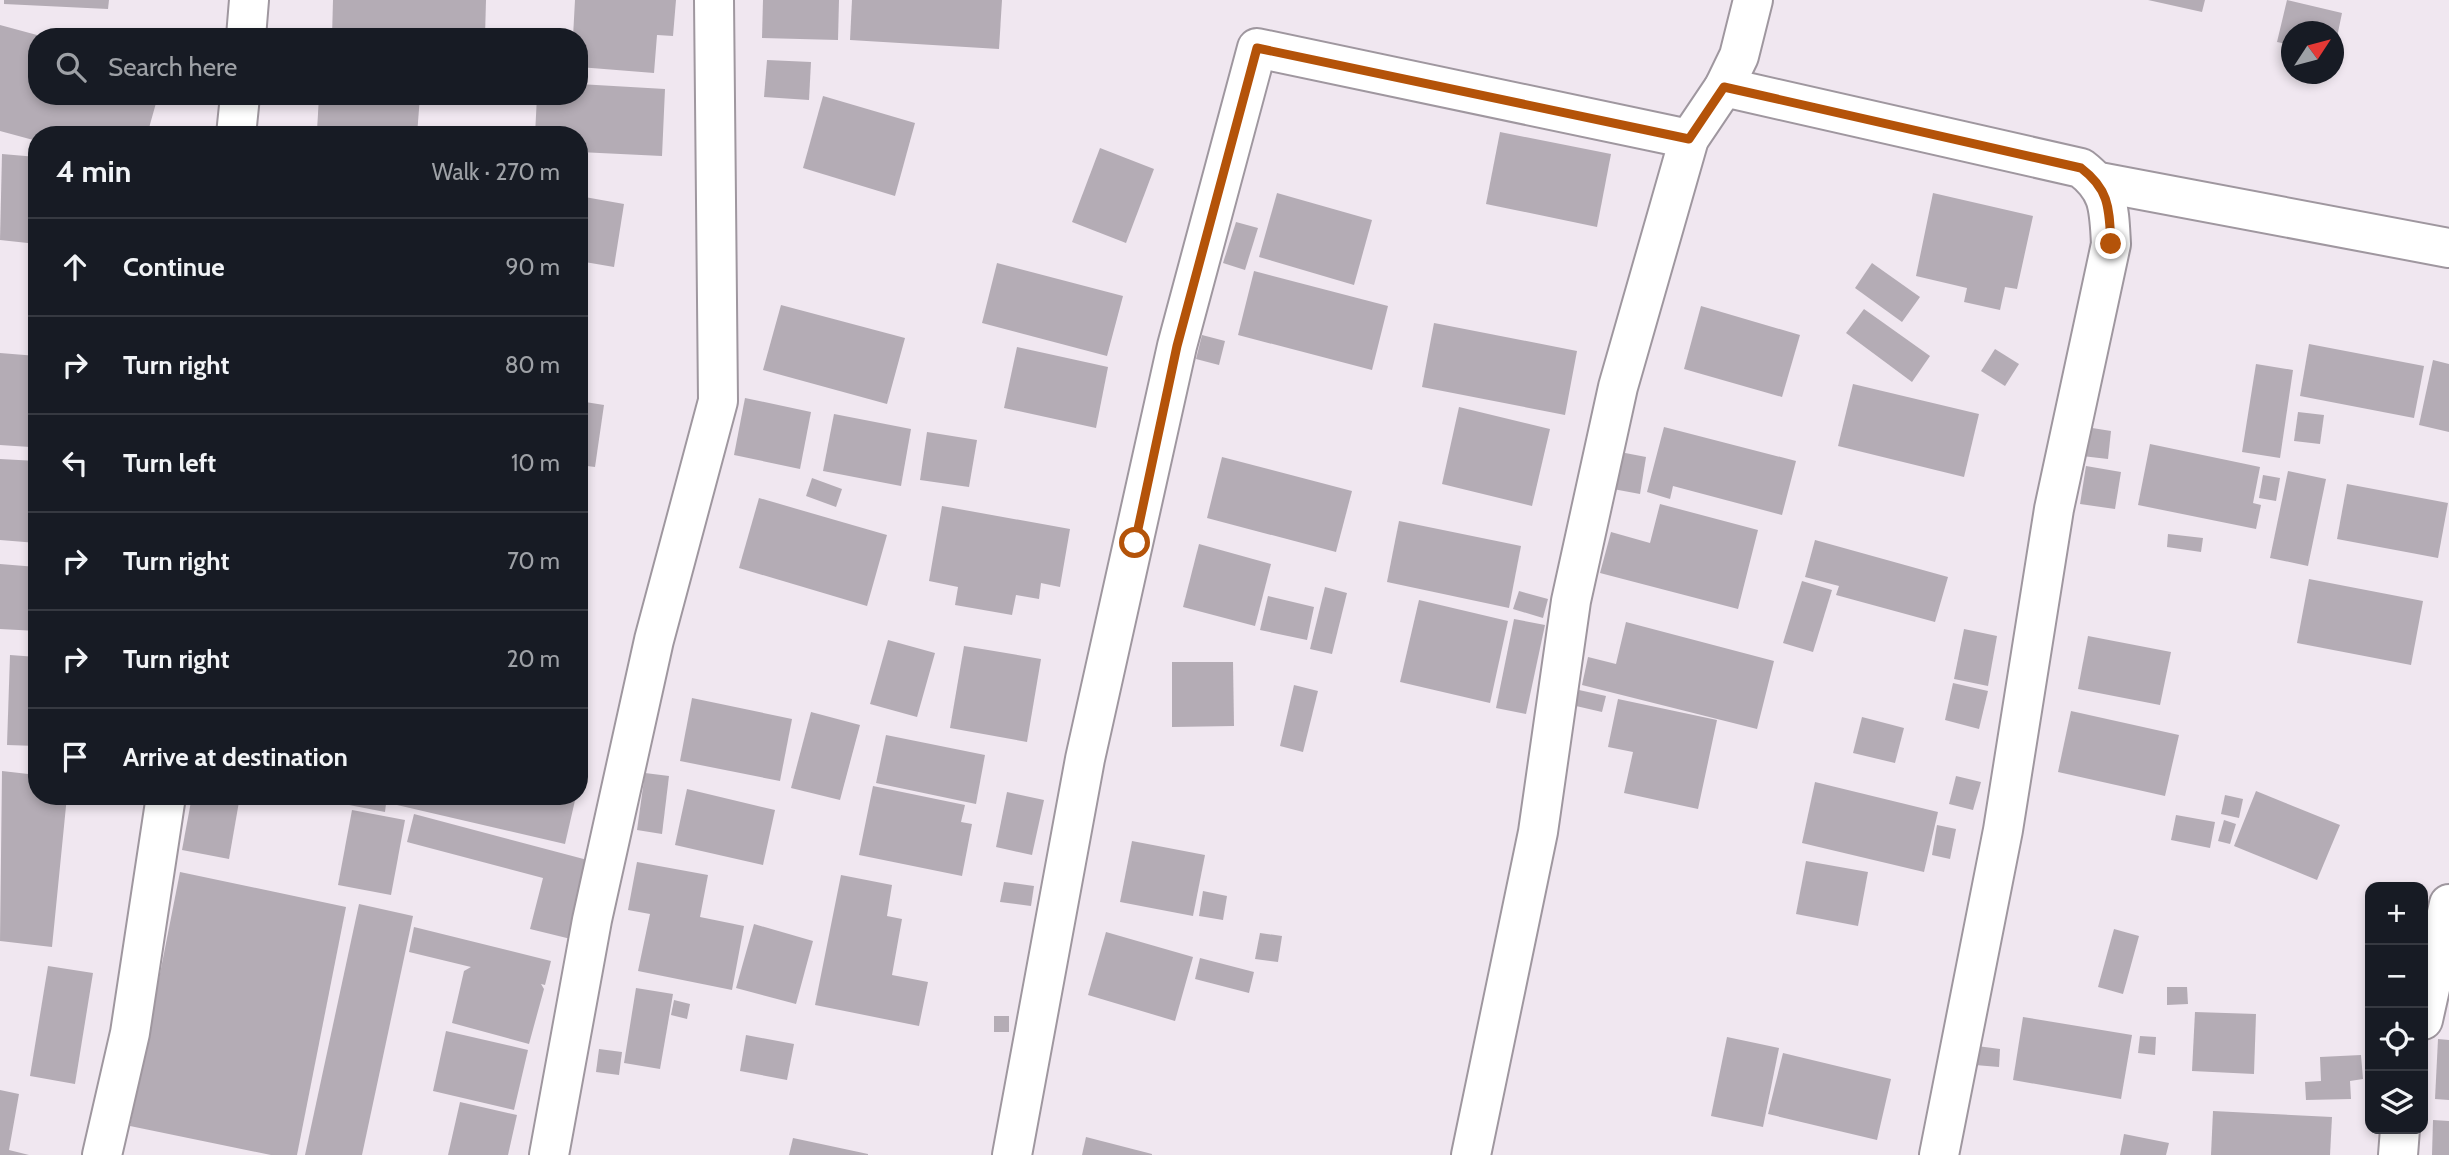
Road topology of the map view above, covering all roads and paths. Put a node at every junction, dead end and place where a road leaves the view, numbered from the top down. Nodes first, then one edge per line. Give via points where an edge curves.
1 (249, 0) edge
2 (714, 0) edge
3 (1753, 0) edge
4 (247, 28) edge
5 (1724, 87) junction
6 (239, 105) edge
7 (237, 126) edge
8 (1689, 139) junction
9 (2099, 182) junction
10 (2449, 248) edge
11 (165, 805) edge
12 (2449, 904) edge
13 (2426, 1008) edge
14 (2400, 1134) edge
15 (102, 1155) edge
16 (549, 1155) edge
17 (1012, 1155) edge
18 (1471, 1155) edge
19 (1939, 1155) edge
20 (2398, 1155) edge

1 - 4 street
2 - 16 street via 718,401 654,640 592,920
3 - 5 street via 1739,56
5 - 8 street
5 - 9 street via 2081,168
6 - 7 street
8 - 17 street via 1257,48 1177,346 1085,759
8 - 18 street via 1618,387 1570,601 1538,832
9 - 10 street
9 - 19 street via 2109,211 2111,244 2054,509 2003,830
11 - 15 street via 130,1033
12 - 13 street
14 - 20 street

